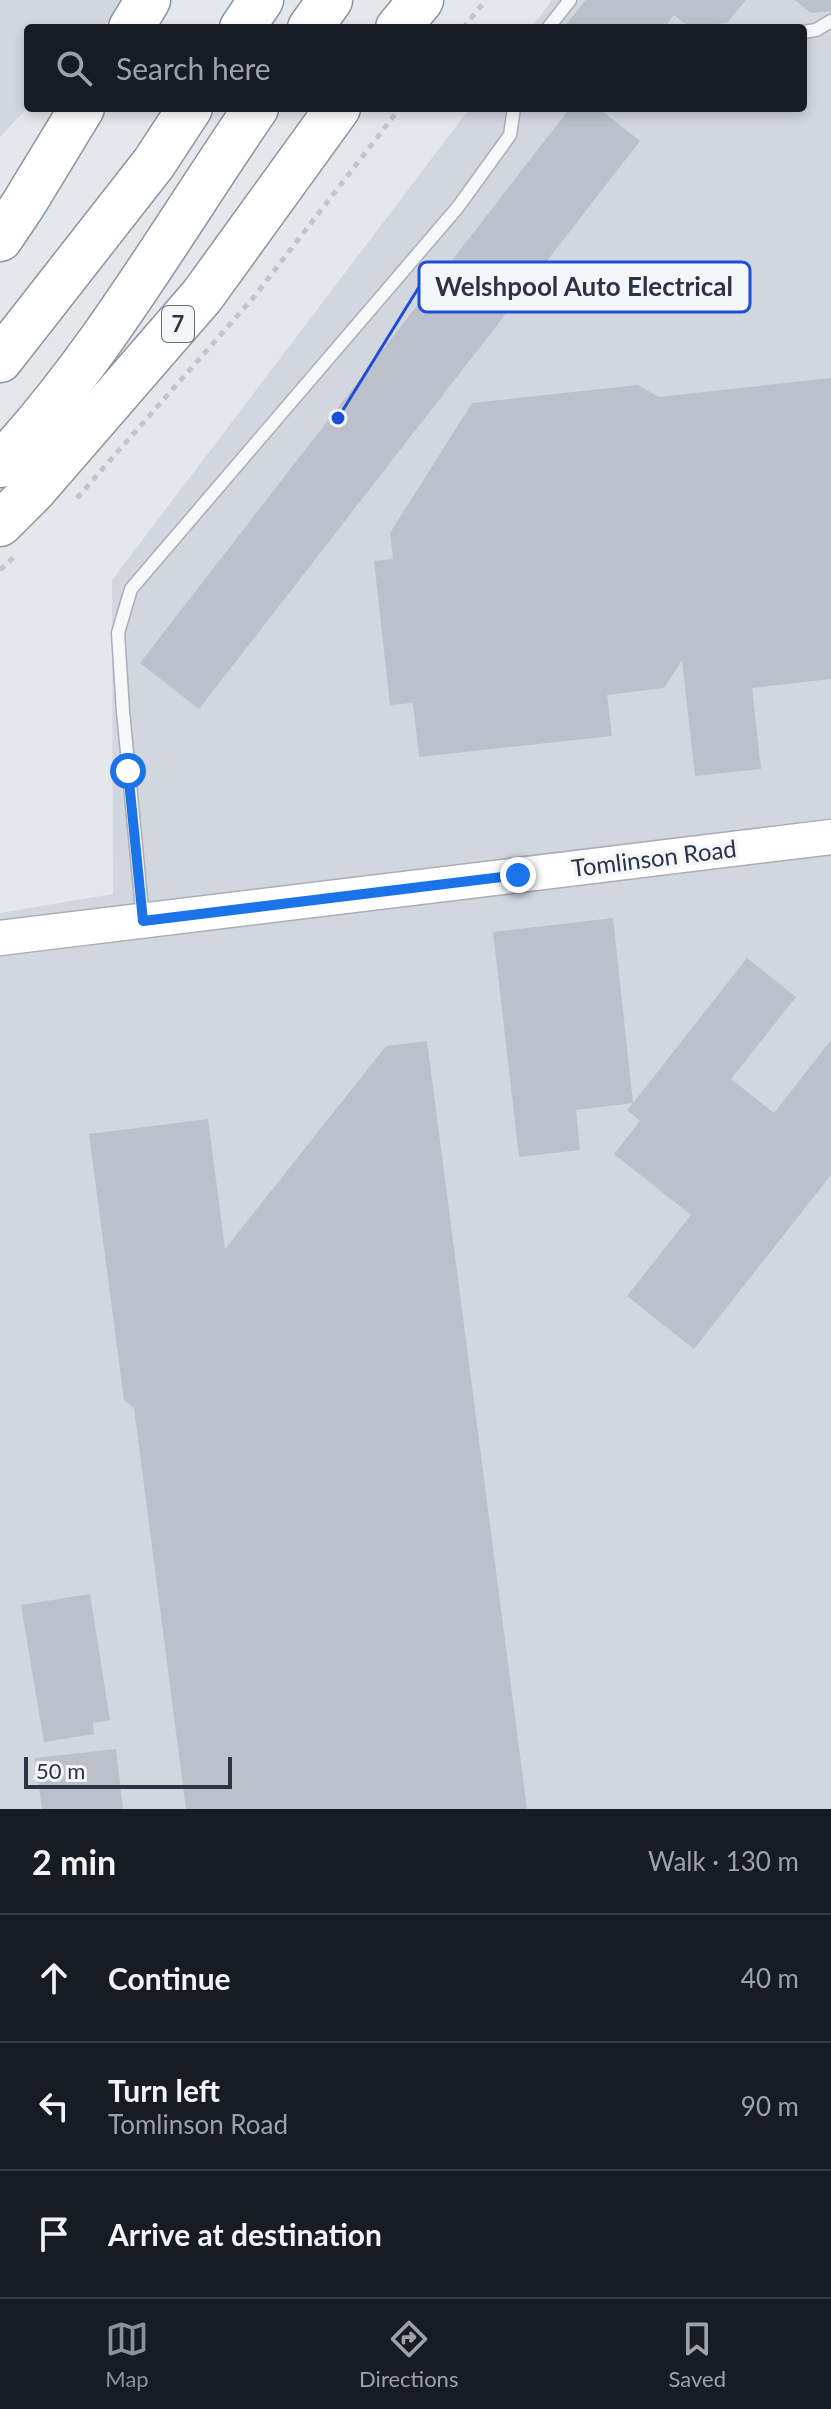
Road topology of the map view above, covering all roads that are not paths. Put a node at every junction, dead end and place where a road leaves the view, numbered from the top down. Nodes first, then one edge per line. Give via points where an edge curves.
1 (148, 0) edge
2 (261, 0) edge
3 (330, 0) edge
4 (421, 0) edge
5 (570, 0) edge
6 (831, 21) edge
7 (133, 24) edge
8 (245, 24) edge
9 (313, 24) edge
10 (401, 24) edge
11 (551, 24) edge
12 (807, 31) edge
13 (79, 112) edge
14 (187, 112) edge
15 (253, 112) edge
16 (335, 112) edge
17 (513, 112) edge
18 (0, 239) edge
19 (0, 360) edge
20 (0, 465) edge
21 (0, 524) edge
22 (831, 837) edge
23 (143, 921) junction
24 (0, 938) edge

1 - 7 highway
2 - 8 highway
3 - 9 highway
4 - 10 highway
5 - 11 lane
6 - 12 lane
13 - 18 highway
14 - 19 highway via 154,163
15 - 20 highway, 7 via 132,297 38,424
16 - 21 highway, 7 via 202,296
17 - 23 lane via 510,135 458,207 131,589 118,633
22 - 23 street, Tomlinson Road
23 - 24 street, Tomlinson Road

